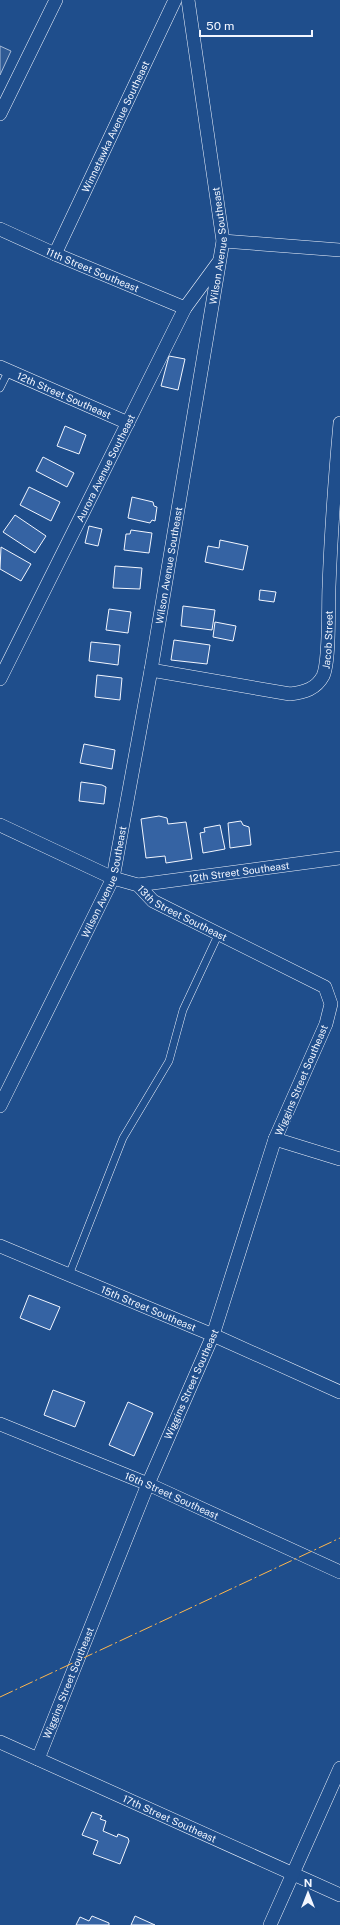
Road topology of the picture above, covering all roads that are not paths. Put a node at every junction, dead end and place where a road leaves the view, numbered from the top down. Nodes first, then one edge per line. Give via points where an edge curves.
1 (56, 0) edge
2 (175, 0) edge
3 (188, 0) edge
4 (0, 114) edge
5 (0, 228) edge
6 (223, 241) junction
7 (340, 250) edge
8 (55, 254) junction
9 (220, 261) junction
10 (185, 308) junction
11 (4, 369) edge
12 (0, 388) edge
13 (128, 423) junction
14 (340, 423) edge
15 (151, 670) junction
16 (0, 679) edge
17 (0, 825) edge
18 (340, 858) edge
19 (113, 878) junction
20 (138, 885) junction
21 (219, 933) junction
22 (330, 1004) joint
23 (0, 1106) edge
24 (276, 1139) junction
25 (340, 1159) edge
26 (0, 1246) edge
27 (69, 1275) junction
28 (214, 1335) junction
29 (340, 1392) edge
30 (0, 1424) edge
31 (148, 1484) junction
32 (340, 1572) edge
33 (0, 1742) edge
34 (38, 1759) junction
35 (340, 1768) edge
36 (293, 1874) junction
37 (340, 1895) edge
38 (270, 1925) edge

1 - 4 street
2 - 8 street, Winnetawka Avenue Southeast
3 - 6 street, Wilson Avenue Southeast
5 - 8 street, 11th Street Southeast
6 - 7 street
6 - 9 street, Wilson Avenue Southeast
8 - 10 street, 11th Street Southeast
9 - 10 street, Aurora Avenue Southeast
9 - 15 street, Wilson Avenue Southeast
10 - 13 street, Aurora Avenue Southeast
11 - 12 lane
11 - 13 street, 12th Street Southeast
13 - 16 street, Aurora Avenue Southeast
14 - 15 street, Jacob Street via 331,522 327,644 324,674 318,684 307,691 290,694
15 - 19 street, Wilson Avenue Southeast
17 - 19 street, 13th Street Southeast
18 - 20 street, 12th Street Southeast
19 - 20 street, 13th Street Southeast
19 - 23 street, Wilson Avenue Southeast
20 - 21 street, 13th Street Southeast via 154,900
21 - 22 street, 13th Street Southeast via 325,987
21 - 27 lane via 183,1010 169,1061 123,1138
22 - 24 street, Wiggins Street Southeast via 326,1024
24 - 25 street
24 - 28 street, Wiggins Street Southeast
26 - 27 street, 15th Street Southeast
27 - 28 street, 15th Street Southeast
28 - 29 street, 15th Street Southeast
28 - 31 street, Wiggins Street Southeast
30 - 31 street, 16th Street Southeast
31 - 32 street, 16th Street Southeast
31 - 34 street, Wiggins Street Southeast
33 - 34 street, 17th Street Southeast
34 - 36 street, 17th Street Southeast
35 - 36 street
36 - 37 street, 17th Street Southeast
36 - 38 street

